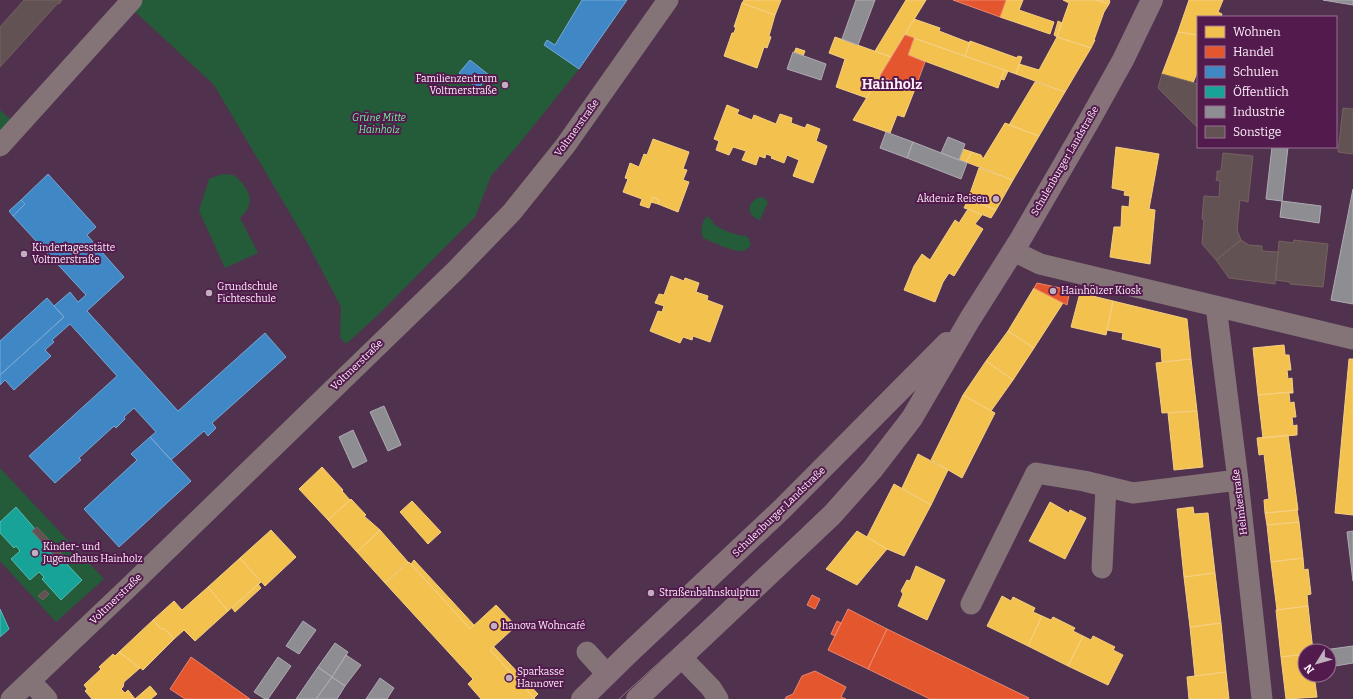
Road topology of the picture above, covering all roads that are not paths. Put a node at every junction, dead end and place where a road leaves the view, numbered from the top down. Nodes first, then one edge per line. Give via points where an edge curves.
1 (132, 0) edge
2 (668, 0) edge
3 (1152, 0) edge
4 (0, 146) edge
5 (1013, 251) junction
6 (1216, 306) junction
7 (970, 319) junction
8 (1353, 339) edge
9 (1238, 480) junction
10 (1106, 486) junction
11 (1102, 568) dead end
12 (971, 604) dead end
13 (587, 652) dead end
14 (682, 658) junction
15 (607, 674) junction
16 (30, 681) junction
17 (11, 699) edge
18 (47, 699) edge
19 (582, 699) edge
20 (637, 699) edge
21 (718, 699) edge
22 (1262, 699) edge

1 - 4 street
2 - 16 street, Voltmerstraße via 565,146 501,224
3 - 5 main road, Schulenburger Landstraße via 1123,60
5 - 6 street via 1040,264
5 - 7 main road, Schulenburger Landstraße
6 - 8 street
6 - 9 street, Helmkestraße
7 - 14 main road, Schulenburger Landstraße via 912,418 872,470 832,515
7 - 15 main road, Schulenburger Landstraße via 776,514
9 - 10 street via 1133,493
9 - 22 street, Helmkestraße
10 - 11 street
10 - 12 street via 1036,472
13 - 15 street
14 - 20 main road, Schulenburger Landstraße
14 - 21 street
15 - 19 main road, Schulenburger Landstraße
16 - 17 street, Voltmerstraße
16 - 18 street

